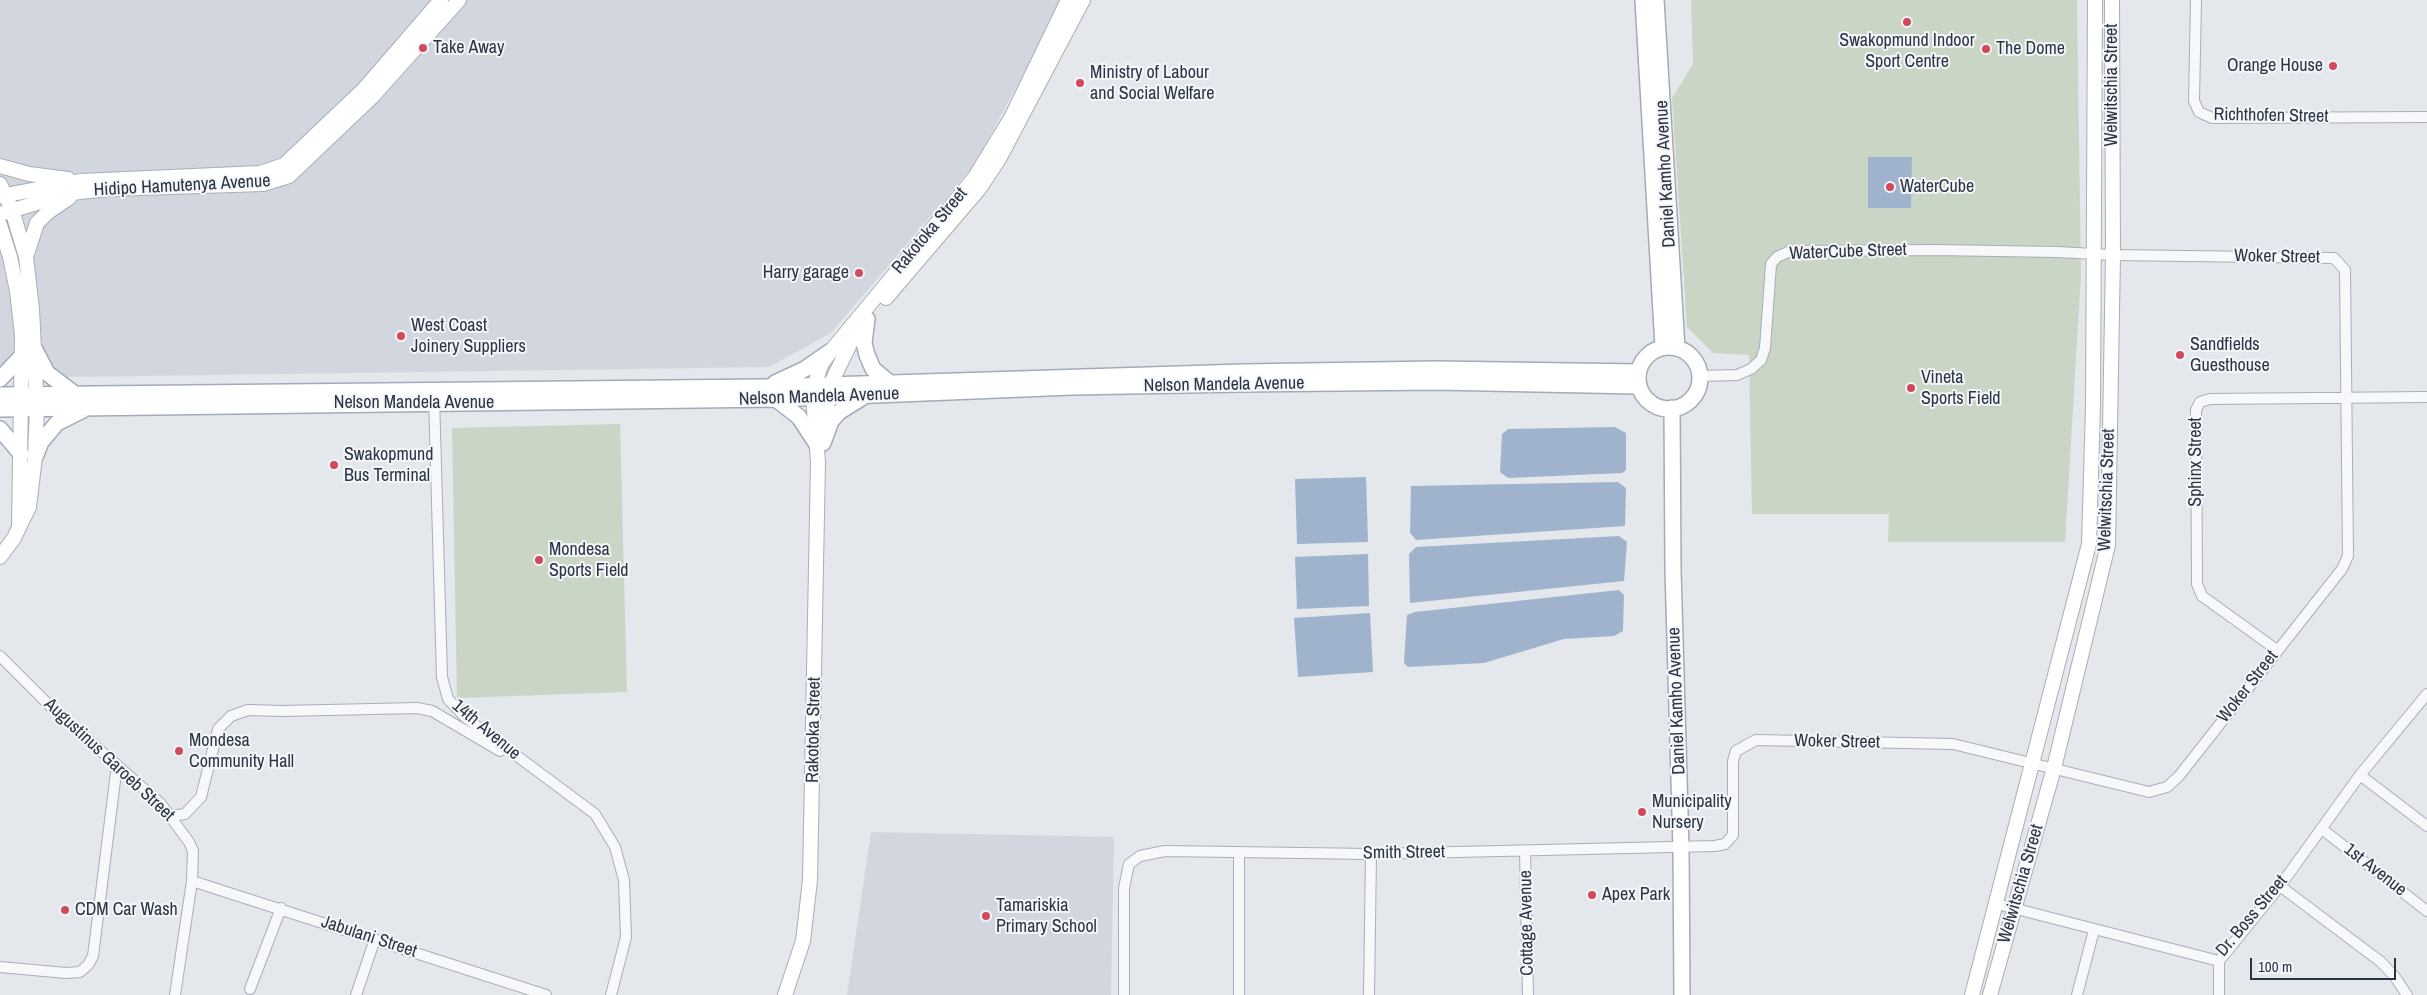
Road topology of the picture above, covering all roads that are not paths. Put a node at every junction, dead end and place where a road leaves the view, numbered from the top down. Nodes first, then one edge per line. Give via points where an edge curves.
1 (441, 0) edge
2 (459, 0) edge
3 (1068, 0) edge
4 (1083, 0) edge
5 (1643, 0) edge
6 (1656, 0) edge
7 (2094, 0) edge
8 (2112, 0) edge
9 (2196, 0) edge
10 (2427, 117) edge
11 (0, 166) edge
12 (80, 187) junction
13 (2, 192) edge
14 (6, 212) edge
15 (0, 225) edge
16 (2092, 254) junction
17 (2113, 255) junction
18 (26, 257) junction
19 (867, 319) junction
20 (1670, 347) junction
21 (831, 351) junction
22 (28, 353) junction
23 (1700, 376) junction
24 (1638, 378) junction
25 (0, 379) edge
26 (891, 384) junction
27 (764, 387) junction
28 (822, 391) junction
29 (0, 395) edge
30 (76, 395) junction
31 (867, 396) junction
32 (434, 397) junction
33 (2427, 397) edge
34 (2346, 398) junction
35 (776, 399) junction
36 (37, 401) junction
37 (20, 402) junction
38 (89, 407) junction
39 (1672, 408) junction
40 (0, 409) edge
41 (0, 429) edge
42 (819, 443) junction
43 (28, 455) junction
44 (0, 557) edge
45 (2277, 650) junction
46 (0, 656) edge
47 (2427, 694) edge
48 (2034, 763) junction
49 (117, 764) junction
50 (2054, 768) junction
51 (536, 771) junction
52 (2360, 775) junction
53 (171, 816) junction
54 (2427, 826) edge
55 (2322, 829) junction
56 (1681, 848) junction
57 (1525, 851) junction
58 (1239, 853) junction
59 (1371, 854) junction
60 (192, 880) junction
61 (2280, 886) junction
62 (1997, 904) junction
63 (281, 908) junction
64 (2014, 908) junction
65 (2427, 911) edge
66 (2094, 930) junction
67 (375, 939) junction
68 (2220, 961) junction
69 (0, 967) edge
70 (250, 989) dead end
71 (176, 995) edge
72 (356, 995) edge
73 (546, 995) edge
74 (611, 995) edge
75 (785, 995) edge
76 (1124, 995) edge
77 (1239, 995) edge
78 (1369, 995) edge
79 (1528, 995) edge
80 (1682, 995) edge
81 (1972, 995) edge
82 (1990, 995) edge
83 (2077, 995) edge
84 (2219, 995) edge
85 (2407, 995) edge

1 - 12 street, Hidipo Hamutenya Avenue via 364,89 284,165 260,173
2 - 12 street, Hidipo Hamutenya Avenue via 372,97 289,176 264,184
3 - 21 street, Rakotoka Street via 1011,118 975,177
4 - 19 street, Rakotoka Street via 1016,130 984,181
5 - 20 main road, Daniel Kamho Avenue
6 - 20 main road, Daniel Kamho Avenue
7 - 16 street, Welwitschia Street
8 - 17 street, Welwitschia Street
9 - 10 street, Richthofen Street via 2194,101 2199,112 2212,118
11 - 12 street
12 - 13 street, Hidipo Hamutenya Avenue
12 - 14 street, Hidipo Hamutenya Avenue
12 - 18 street via 37,222
13 - 14 street
14 - 18 street
15 - 22 street via 10,257
16 - 17 street, Woker Street
16 - 23 street, WaterCube Street via 1790,251 1771,264 1765,348 1761,360 1751,369 1736,375
16 - 48 street, Welwitschia Street via 2094,406 2089,544
17 - 34 street, Woker Street via 2334,258 2345,270
17 - 50 street, Welwitschia Street via 2108,545
18 - 22 street
19 - 26 main road via 866,356 873,369
19 - 28 street, Rakotoka Street
20 - 23 main road via 1692,357
20 - 24 main road via 1647,355
21 - 27 main road via 790,377
21 - 28 street, Rakotoka Street via 821,365
22 - 25 main road
22 - 30 main road via 47,374
22 - 36 street
22 - 37 street
23 - 39 main road via 1693,397
24 - 26 main road, Nelson Mandela Avenue via 1426,370 1243,372
24 - 31 main road, Nelson Mandela Avenue via 1072,387
24 - 39 main road via 1650,403
26 - 28 main road, Nelson Mandela Avenue
27 - 28 main road, Nelson Mandela Avenue
27 - 32 main road, Nelson Mandela Avenue
28 - 31 main road, Nelson Mandela Avenue
28 - 35 main road, Nelson Mandela Avenue
28 - 42 street, Rakotoka Street
29 - 37 main road, Nelson Mandela Avenue
30 - 32 main road, Nelson Mandela Avenue
30 - 36 main road, Nelson Mandela Avenue
31 - 42 main road via 835,417
32 - 35 main road, Nelson Mandela Avenue
32 - 38 main road, Nelson Mandela Avenue
32 - 51 street, 14th Avenue via 442,677 448,699 466,718
33 - 34 street, Sphinx Street
34 - 45 street, Woker Street via 2348,556 2342,569
34 - 45 street, Sphinx Street via 2210,399 2200,402 2196,410 2197,584 2202,596
35 - 42 main road via 799,417
36 - 37 main road, Nelson Mandela Avenue
36 - 38 main road, Nelson Mandela Avenue
36 - 43 street
37 - 40 main road, Nelson Mandela Avenue
37 - 43 street
38 - 43 main road via 56,423
39 - 56 main road, Daniel Kamho Avenue
41 - 43 main road
42 - 75 street, Rakotoka Street via 810,880 803,941
43 - 44 street via 29,507 14,538
45 - 50 street, Woker Street via 2167,787 2149,792
46 - 49 street, Augustinus Garoeb Street via 50,706
47 - 52 street, Dr. Boss Street
48 - 50 street, Woker Street
48 - 56 street, Woker Street via 1953,744 1756,740 1736,751 1733,761 1733,835 1730,840 1715,846
48 - 62 street, Welwitschia Street
49 - 53 street, Augustinus Garoeb Street
49 - 69 street via 93,956 88,966 80,972 66,973
50 - 64 street, Welwitschia Street
51 - 53 street via 432,711 417,708 248,710 231,716 218,729 201,796 184,814
51 - 74 street, 14th Avenue via 595,814 615,847 624,880 626,937
52 - 54 street
52 - 55 street, Dr. Boss Street
53 - 60 street, Augustinus Garoeb Street via 193,851
55 - 61 street, Dr. Boss Street
55 - 65 street, 1st Avenue
56 - 57 street, Smith Street
56 - 80 main road, Daniel Kamho Avenue
57 - 59 street, Smith Street
57 - 79 street, Cottage Avenue
58 - 59 street, Smith Street
58 - 76 street, Smith Street via 1165,851 1140,856 1129,864 1124,888
58 - 77 street
59 - 78 street
60 - 63 street, Jabulani Street
60 - 71 street, Augustinus Garoeb Street
61 - 68 street, Dr. Boss Street
61 - 85 street via 2381,962
62 - 64 street, Dr. Boss Street
62 - 81 street, Welwitschia Street
63 - 67 street, Jabulani Street
63 - 70 street
64 - 66 street, Dr. Boss Street
64 - 82 street, Welwitschia Street
66 - 68 street, Dr. Boss Street
66 - 83 street
67 - 72 street
67 - 73 street, Jabulani Street
68 - 84 street

